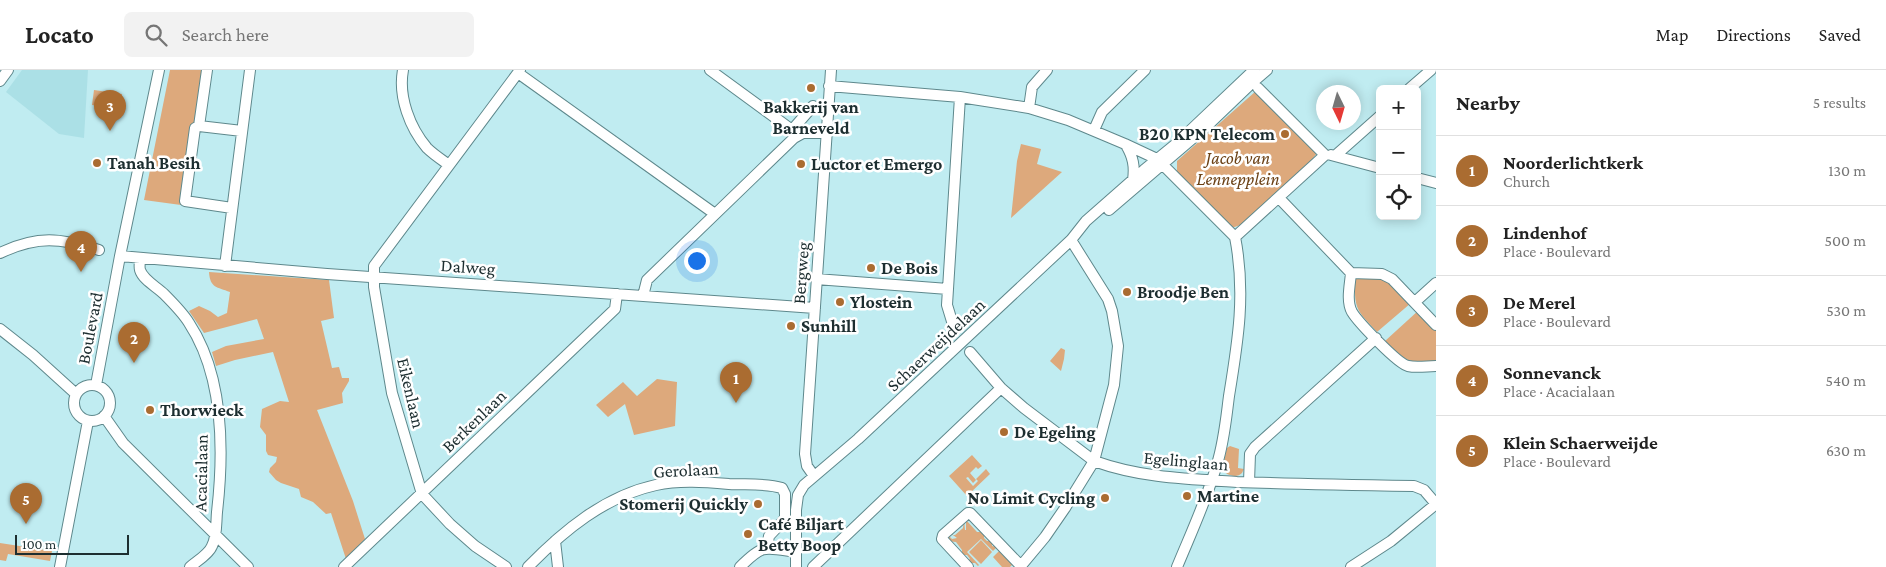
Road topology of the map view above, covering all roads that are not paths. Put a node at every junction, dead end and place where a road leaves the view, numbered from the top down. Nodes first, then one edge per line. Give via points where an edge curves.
1 (8, 70) edge
2 (159, 70) edge
3 (207, 70) edge
4 (250, 70) edge
5 (403, 70) edge
6 (710, 70) edge
7 (831, 70) edge
8 (1046, 70) edge
9 (1145, 70) edge
10 (1254, 70) edge
11 (1267, 70) edge
12 (1431, 70) edge
13 (519, 71) edge
14 (0, 81) edge
15 (1414, 85) edge
16 (829, 86) junction
17 (1258, 88) dead end
18 (960, 97) junction
19 (813, 106) dead end
20 (1029, 108) junction
21 (1376, 120) edge
22 (199, 126) junction
23 (1094, 130) junction
24 (242, 131) junction
25 (795, 132) junction
26 (826, 133) junction
27 (1125, 144) junction
28 (1325, 155) junction
29 (1336, 155) junction
30 (1159, 162) junction
31 (449, 165) junction
32 (1376, 167) edge
33 (1421, 179) edge
34 (1133, 180) junction
35 (1436, 182) edge
36 (1279, 198) junction
37 (232, 208) junction
38 (715, 214) junction
39 (1074, 237) junction
40 (1235, 237) junction
41 (99, 250) dead end
42 (0, 253) edge
43 (120, 256) junction
44 (140, 258) junction
45 (224, 266) junction
46 (1351, 273) junction
47 (373, 277) junction
48 (816, 279) junction
49 (1436, 283) edge
50 (948, 289) junction
51 (617, 294) junction
52 (643, 296) junction
53 (1415, 302) junction
54 (815, 308) junction
55 (1436, 325) edge
56 (954, 328) dead end
57 (0, 329) edge
58 (1376, 338) junction
59 (970, 352) dead end
60 (1436, 366) edge
61 (96, 385) junction
62 (1001, 388) junction
63 (76, 394) junction
64 (104, 416) junction
65 (88, 421) junction
66 (1094, 461) junction
67 (814, 476) junction
68 (1211, 480) junction
69 (1249, 482) junction
70 (422, 494) junction
71 (1436, 504) edge
72 (215, 534) junction
73 (555, 541) junction
74 (767, 547) junction
75 (796, 552) junction
76 (1021, 566) edge
77 (60, 567) edge
78 (190, 567) edge
79 (248, 567) edge
80 (344, 567) edge
81 (506, 567) edge
82 (528, 567) edge
83 (558, 567) edge
84 (740, 567) edge
85 (796, 567) edge
86 (813, 567) edge
87 (968, 567) edge
88 (1177, 567) edge
89 (1351, 567) edge

1 - 14 street
2 - 43 street, Boulevard
3 - 22 street
4 - 24 street
5 - 31 street via 402,88 408,118 428,148
6 - 25 street
7 - 16 street, Bergweg
8 - 20 street via 1032,87
9 - 23 street via 1102,112
10 - 30 street, Schaerweijdelaan
11 - 30 street, Schaerweijdelaan via 1206,127
12 - 15 street
13 - 31 street
13 - 38 street
16 - 18 street
16 - 26 street, Bergweg
17 - 28 street
18 - 20 street
18 - 50 street
19 - 25 street
20 - 23 street
21 - 29 street
22 - 24 street
22 - 37 street via 195,128 185,201
23 - 27 street
24 - 37 street
25 - 26 street
25 - 38 street
26 - 48 street, Bergweg
27 - 30 street
27 - 34 street via 1135,167
28 - 29 street
28 - 36 street
29 - 32 street
30 - 34 street, Schaerweijdelaan
30 - 39 street, Schaerweijdelaan
30 - 40 street
31 - 47 street via 374,266
33 - 35 street
34 - 39 street, Schaerweijdelaan via 1086,221
36 - 40 street
36 - 46 street
37 - 45 street
38 - 52 street via 647,280
39 - 66 street via 1108,299 1118,346 1114,385
39 - 67 street, Schaerweijdelaan via 865,433
40 - 68 street via 1240,264 1239,332 1218,463
41 - 42 street via 53,239 36,240
43 - 44 street, Dalweg
43 - 61 street, Boulevard
44 - 45 street, Dalweg
44 - 72 street, Acacialaan via 140,270 144,276 189,322 203,348 213,380 220,446
45 - 47 street, Dalweg
46 - 53 street via 1382,274 1392,279
46 - 58 street via 1349,302 1353,312
47 - 51 street, Dalweg
47 - 70 street, Eikenlaan via 392,393
48 - 50 street
48 - 54 street, Bergweg
49 - 53 street
50 - 56 street
51 - 52 street, Dalweg
51 - 70 street, Berkenlaan via 615,309
52 - 54 street, Dalweg
53 - 55 street
54 - 67 street, Bergweg via 805,454 807,466
57 - 63 street
58 - 60 street via 1399,362 1408,366
58 - 69 street via 1255,447 1250,454
59 - 62 street, Egelinglaan
61 - 63 street via 84,387
61 - 64 street via 109,399 109,408
62 - 66 street, Egelinglaan
62 - 86 street
63 - 65 street via 76,412
64 - 65 street
64 - 72 street via 122,443
65 - 77 street
66 - 68 street, Egelinglaan via 1156,477
66 - 76 street via 1060,515
67 - 75 street, Schaerweijdelaan via 798,495
68 - 69 street, Egelinglaan
68 - 88 street
69 - 71 street, Egelinglaan via 1414,486 1424,490
70 - 80 street, Berkenlaan
70 - 81 street, Eikenlaan via 463,535
71 - 89 street via 1391,541
72 - 78 street via 212,547
72 - 79 street
73 - 74 street, Gerolaan via 606,504 631,492 656,485 697,482 782,488 786,516 769,536
73 - 82 street, Gerolaan
73 - 83 street
74 - 75 street
74 - 84 street
75 - 85 street, Schaerweijdelaan
76 - 87 street via 968,513 942,539

